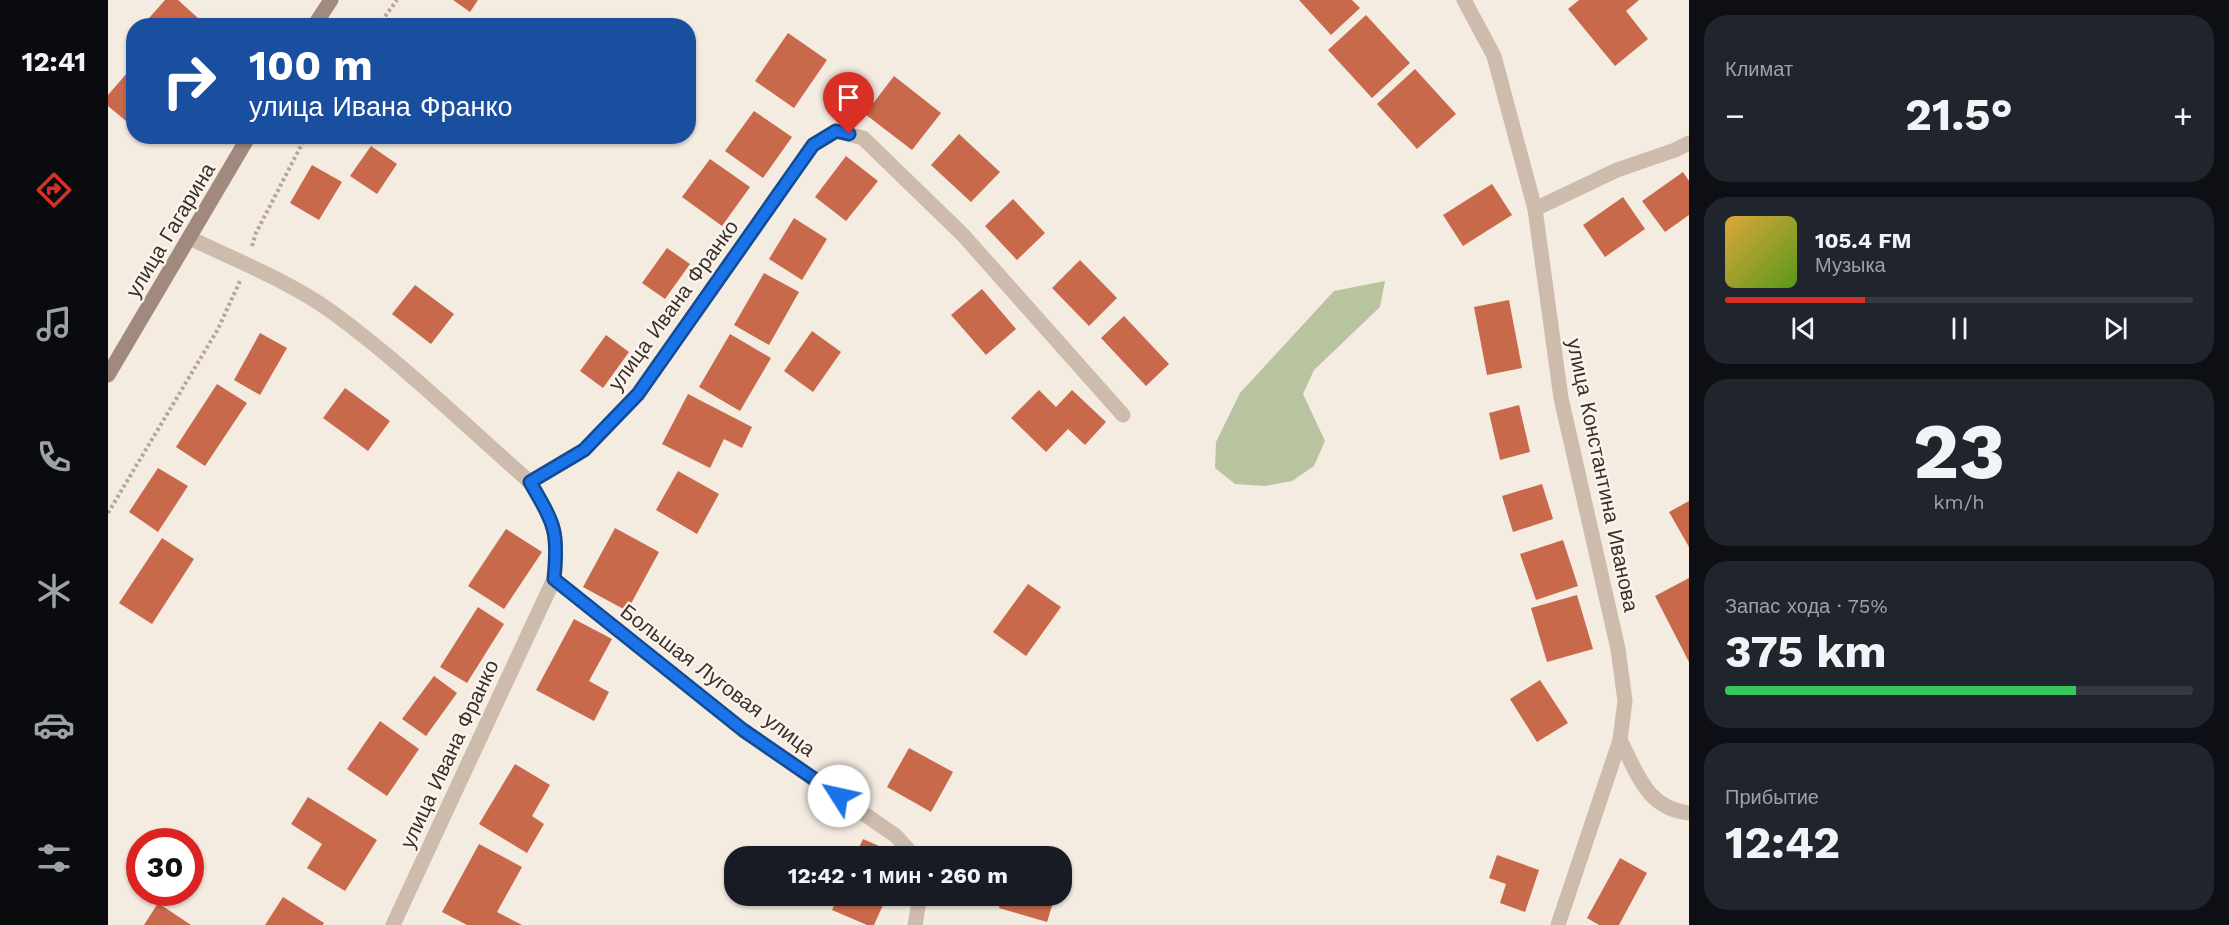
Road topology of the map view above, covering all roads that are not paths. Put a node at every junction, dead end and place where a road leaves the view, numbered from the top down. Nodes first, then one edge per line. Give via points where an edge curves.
1 (331, 0) edge
2 (1464, 0) edge
3 (319, 18) edge
4 (1689, 143) edge
5 (244, 144) edge
6 (1535, 209) junction
7 (190, 238) junction
8 (108, 375) edge
9 (1123, 415) dead end
10 (530, 482) junction
11 (554, 579) junction
12 (1620, 740) junction
13 (1689, 813) edge
14 (905, 846) edge
15 (918, 906) edge
16 (393, 925) edge
17 (915, 925) edge
18 (1558, 925) edge

1 - 3 main road
2 - 6 street, улица Константина Иванова via 1494,56
4 - 6 street via 1617,170
5 - 7 main road, улица Гагарина
6 - 12 street, улица Константина Иванова via 1561,398 1618,649 1624,700
7 - 8 main road, улица Гагарина
7 - 10 street via 330,311
9 - 10 street, улица Ивана Франко via 963,234 863,138 836,131 813,145 638,394 584,450
10 - 11 street, улица Ивана Франко via 553,522 557,546
11 - 14 street, Большая Луговая улица via 743,730
11 - 16 street, улица Ивана Франко
12 - 13 street via 1648,794 1671,811
12 - 18 street, улица Константина Иванова
15 - 17 street

